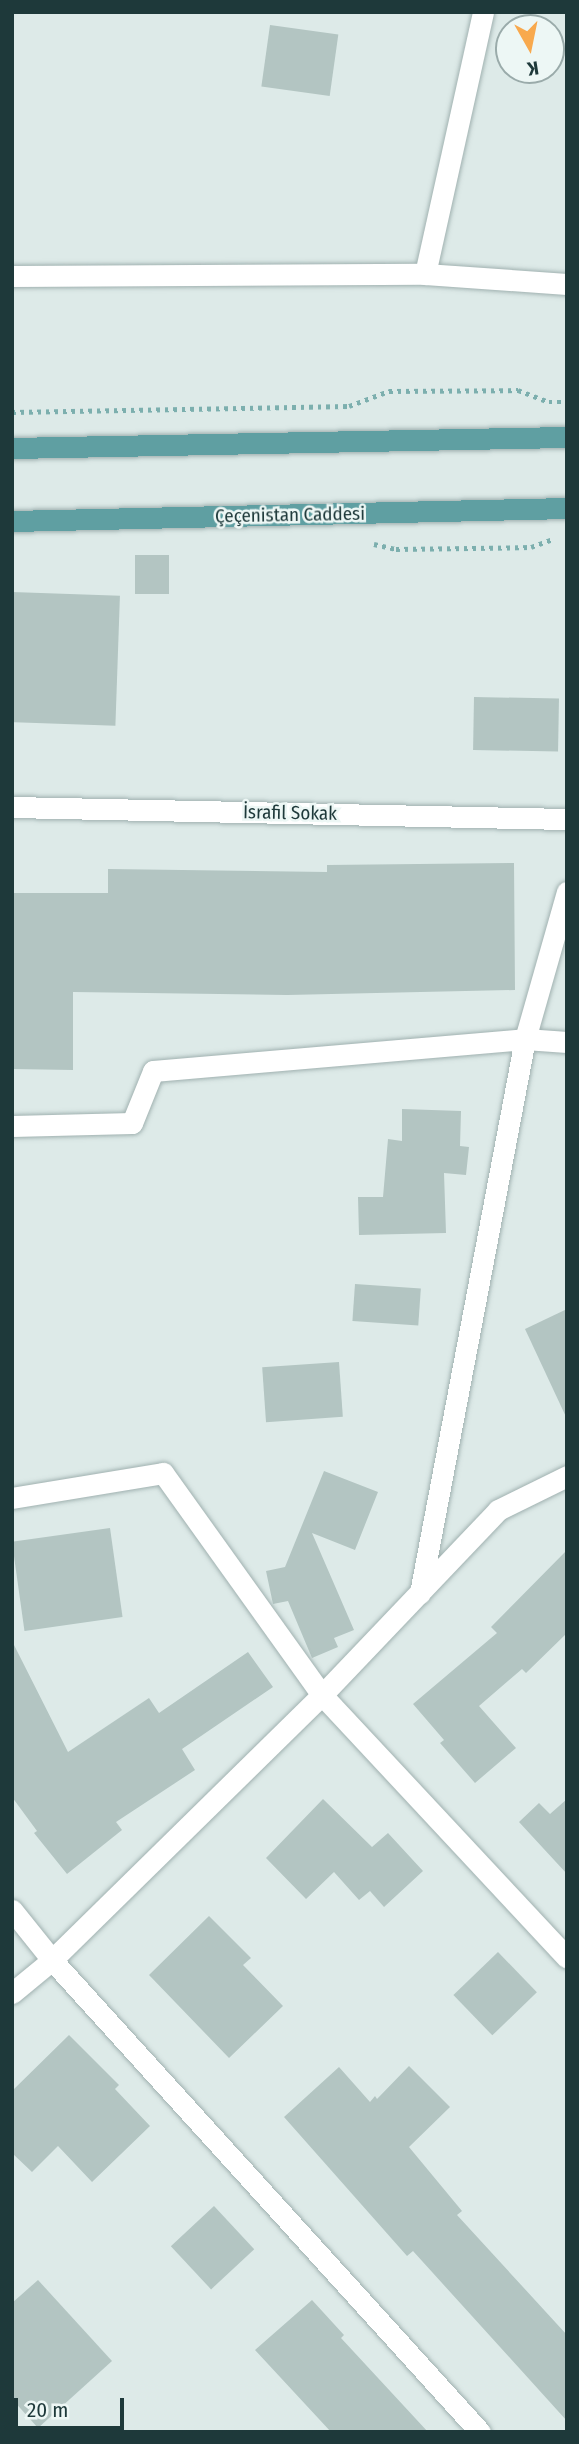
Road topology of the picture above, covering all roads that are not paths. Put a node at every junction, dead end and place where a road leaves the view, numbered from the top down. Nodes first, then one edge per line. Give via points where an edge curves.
1 (483, 12) edge
2 (425, 274) junction
3 (12, 276) edge
4 (567, 284) edge
5 (567, 437) edge
6 (12, 448) edge
7 (567, 508) edge
8 (12, 521) edge
9 (12, 807) edge
10 (567, 819) edge
11 (567, 892) edge
12 (525, 1039) junction
13 (567, 1042) edge
14 (12, 1126) edge
15 (567, 1476) edge
16 (12, 1498) edge
17 (420, 1593) junction
18 (322, 1695) junction
19 (12, 1910) edge
20 (567, 1958) edge
21 (52, 1960) junction
22 (12, 1993) edge
23 (480, 2432) edge

1 - 2 street
2 - 3 street
2 - 4 street
5 - 6 main road
7 - 8 main road, Çeçenistan Caddesi
9 - 10 street, İsrafil Sokak
11 - 12 street
12 - 13 street
12 - 14 street via 153,1071 132,1123
12 - 17 street
15 - 17 street via 498,1510
16 - 18 street via 163,1473
17 - 18 street
18 - 20 street
18 - 21 street
19 - 21 street
21 - 22 street
21 - 23 street

